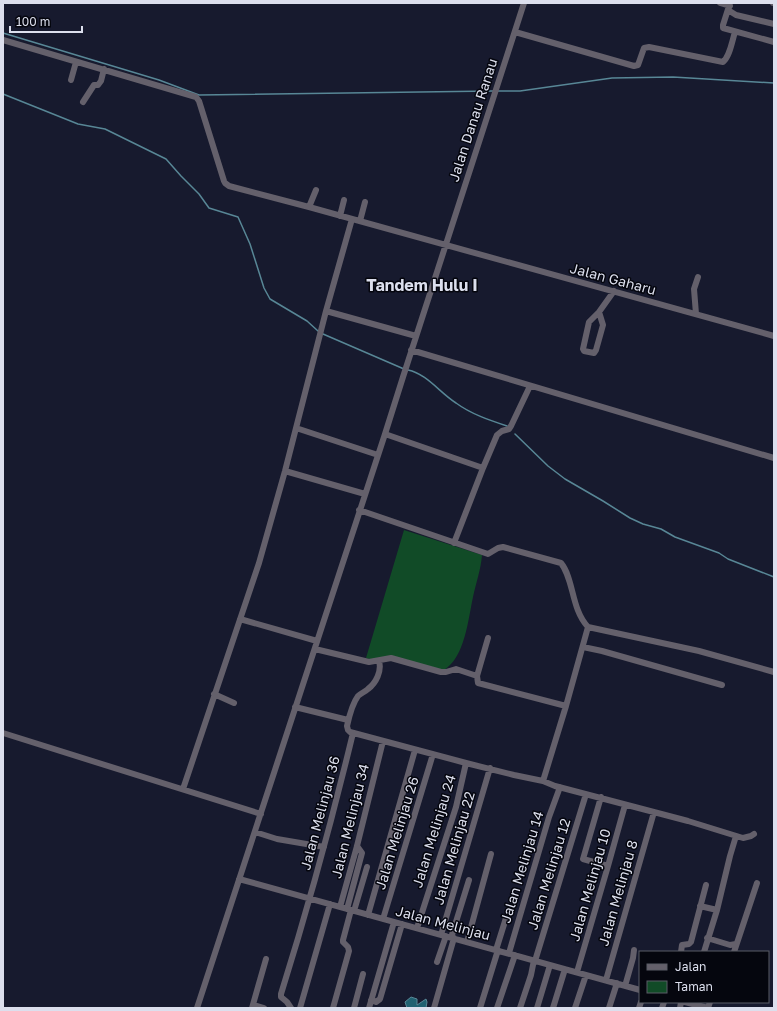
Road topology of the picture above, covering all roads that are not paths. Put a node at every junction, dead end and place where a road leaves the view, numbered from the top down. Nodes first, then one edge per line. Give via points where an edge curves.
1 (524, 3) edge
2 (720, 3) edge
3 (729, 6) edge
4 (774, 24) edge
5 (515, 32) junction
6 (735, 32) junction
7 (3, 40) edge
8 (774, 42) edge
9 (76, 62) junction
10 (104, 69) junction
11 (71, 80) dead end
12 (83, 102) dead end
13 (316, 190) dead end
14 (344, 200) dead end
15 (365, 202) dead end
16 (310, 207) junction
17 (340, 216) junction
18 (352, 219) junction
19 (360, 221) junction
20 (445, 245) junction
21 (698, 277) dead end
22 (614, 291) junction
23 (326, 311) junction
24 (599, 312) junction
25 (696, 314) junction
26 (416, 336) junction
27 (774, 336) edge
28 (411, 350) junction
29 (530, 386) junction
30 (296, 428) junction
31 (385, 434) junction
32 (378, 455) junction
33 (774, 458) edge
34 (482, 468) junction
35 (285, 471) junction
36 (365, 494) junction
37 (359, 510) junction
38 (454, 543) junction
39 (240, 619) junction
40 (588, 627) junction
41 (488, 638) dead end
42 (317, 641) junction
43 (583, 647) junction
44 (315, 649) junction
45 (380, 661) junction
46 (774, 672) edge
47 (477, 676) junction
48 (722, 685) dead end
49 (214, 694) junction
50 (234, 703) dead end
51 (566, 706) junction
52 (295, 707) junction
53 (348, 720) junction
54 (3, 733) edge
55 (353, 733) junction
56 (383, 741) junction
57 (415, 750) junction
58 (433, 754) junction
59 (466, 763) junction
60 (490, 768) junction
61 (543, 780) junction
62 (560, 787) junction
63 (183, 789) junction
64 (586, 794) junction
65 (600, 797) junction
66 (625, 805) junction
67 (654, 812) junction
68 (261, 814) junction
69 (255, 832) junction
70 (754, 834) dead end
71 (736, 836) junction
72 (357, 846) junction
73 (324, 847) junction
74 (491, 854) dead end
75 (608, 866) junction
76 (367, 867) dead end
77 (239, 879) junction
78 (469, 880) dead end
79 (757, 884) dead end
80 (706, 885) dead end
81 (309, 899) junction
82 (330, 904) junction
83 (700, 906) junction
84 (340, 907) junction
85 (351, 910) junction
86 (717, 910) junction
87 (368, 915) junction
88 (506, 918) dead end
89 (383, 919) junction
90 (394, 922) junction
91 (402, 924) junction
92 (416, 928) junction
93 (448, 937) junction
94 (708, 938) junction
95 (467, 942) junction
96 (736, 944) junction
97 (497, 950) junction
98 (634, 950) dead end
99 (681, 951) edge
100 (704, 951) edge
101 (734, 951) edge
102 (512, 954) junction
103 (266, 959) dead end
104 (535, 961) junction
105 (437, 962) dead end
106 (550, 965) junction
107 (565, 969) junction
108 (576, 972) junction
109 (363, 974) dead end
110 (586, 974) junction
111 (606, 980) junction
112 (617, 983) junction
113 (625, 986) junction
114 (639, 990) edge
115 (371, 1000) junction
116 (688, 1003) edge
117 (253, 1006) edge
118 (698, 1007) edge
119 (197, 1008) edge
120 (264, 1008) edge
121 (291, 1008) edge
122 (300, 1008) edge
123 (332, 1008) edge
124 (354, 1008) edge
125 (369, 1008) edge
126 (434, 1008) edge
127 (480, 1008) edge
128 (497, 1008) edge
129 (520, 1008) edge
130 (537, 1008) edge
131 (553, 1008) edge
132 (575, 1008) edge
133 (609, 1008) edge
134 (708, 1008) edge

1 - 5 street, Jalan Danau Ranau
2 - 3 street
3 - 4 street via 736,15
3 - 6 street via 722,27
5 - 6 street via 634,66 638,64 644,48 649,46 723,62 726,60
5 - 20 street, Jalan Danau Ranau
6 - 8 street
7 - 9 street
9 - 10 street
9 - 11 street
10 - 12 street via 101,81 94,85
10 - 16 street, Jalan Gaharu via 196,97 225,183
13 - 16 street
14 - 17 street
15 - 19 street
16 - 17 street, Jalan Gaharu
17 - 18 street, Jalan Gaharu
18 - 19 street, Jalan Gaharu
18 - 23 street
19 - 20 street, Jalan Gaharu
20 - 22 street, Jalan Gaharu
20 - 26 street, Jalan Danau Ranau
21 - 25 street via 694,289
22 - 24 street
22 - 25 street, Jalan Gaharu
23 - 26 street
23 - 30 street
24 - 24 street via 588,325 584,351 594,353 596,350 603,325
25 - 27 street, Jalan Gaharu
26 - 28 street, Jalan Danau Ranau
28 - 29 street
28 - 31 street, Jalan Danau Ranau
29 - 33 street
29 - 34 street via 509,429 496,436
30 - 32 street
30 - 35 street
31 - 32 street, Jalan Danau Ranau
31 - 34 street
32 - 36 street, Jalan Danau Ranau
34 - 38 street
35 - 36 street
35 - 39 street via 260,563
36 - 37 street, Jalan Danau Ranau
37 - 38 street
37 - 42 street, Jalan Danau Ranau
38 - 40 street via 488,554 498,548 508,548 560,564 566,573 580,615
39 - 42 street
39 - 49 street
40 - 43 street
40 - 46 street via 699,651
41 - 47 street
42 - 44 street, Jalan Danau Ranau
43 - 48 street
43 - 51 street
44 - 45 street via 369,662
44 - 52 street, Jalan Danau Ranau
45 - 47 street via 391,658 441,672 456,668
45 - 53 street via 376,680 358,696
47 - 51 street via 477,682 480,684
49 - 50 street
49 - 63 street
51 - 61 street
52 - 53 street
52 - 68 street, Jalan Danau Ranau
53 - 55 street via 347,728
54 - 63 street
55 - 56 street
55 - 73 street, Jalan Melinjau 36
56 - 57 street
56 - 72 street, Jalan Melinjau 34
57 - 58 street
57 - 87 street
58 - 59 street
58 - 89 street, Jalan Melinjau 26
59 - 60 street
59 - 92 street, Jalan Melinjau 24 via 456,807
60 - 61 street
60 - 93 street, Jalan Melinjau 22
61 - 62 street
62 - 64 street
62 - 102 street, Jalan Melinjau 14 via 549,817
63 - 68 street
64 - 65 street
64 - 104 street, Jalan Melinjau 12
65 - 66 street
65 - 75 street via 583,858
66 - 67 street
66 - 75 street, Jalan Melinjau 10
67 - 71 street
67 - 111 street, Jalan Melinjau 8
68 - 69 street, Jalan Danau Ranau
69 - 73 street via 277,839
69 - 77 street, Jalan Danau Ranau
70 - 71 street via 747,838
71 - 86 street
72 - 84 street, Jalan Melinjau 34
72 - 85 street via 362,853
73 - 81 street, Jalan Melinjau 36
74 - 95 street
75 - 108 street, Jalan Melinjau 10
76 - 85 street
77 - 81 street, Jalan Melinjau
77 - 119 street, Jalan Danau Ranau
78 - 93 street
79 - 96 street
80 - 83 street
81 - 82 street, Jalan Melinjau
81 - 121 street, Jalan Melinjau 36 via 281,994
82 - 84 street, Jalan Melinjau
82 - 122 street
83 - 86 street
83 - 99 street via 691,942 682,945
84 - 85 street, Jalan Melinjau
85 - 87 street, Jalan Melinjau
85 - 123 street via 343,940 349,951
86 - 94 street
87 - 89 street, Jalan Melinjau
88 - 97 street
89 - 90 street, Jalan Melinjau
90 - 91 street, Jalan Melinjau
90 - 115 street
91 - 92 street, Jalan Melinjau
91 - 115 street via 380,999 376,1002
92 - 93 street, Jalan Melinjau
93 - 95 street, Jalan Melinjau
93 - 105 street
93 - 126 street
94 - 96 street via 730,945
94 - 100 street
95 - 97 street, Jalan Melinjau
96 - 101 street
97 - 102 street, Jalan Melinjau
97 - 127 street
98 - 113 street
102 - 104 street, Jalan Melinjau
102 - 128 street, Jalan Melinjau 14
103 - 117 street
104 - 106 street, Jalan Melinjau
104 - 129 street, Jalan Melinjau 12
106 - 107 street, Jalan Melinjau
106 - 130 street
107 - 108 street, Jalan Melinjau
107 - 131 street
108 - 110 street, Jalan Melinjau
109 - 124 street
110 - 111 street, Jalan Melinjau
110 - 132 street
111 - 112 street, Jalan Melinjau
112 - 113 street, Jalan Melinjau
112 - 133 street
113 - 114 street, Jalan Melinjau
115 - 125 street
116 - 118 street
117 - 120 street
118 - 134 street

